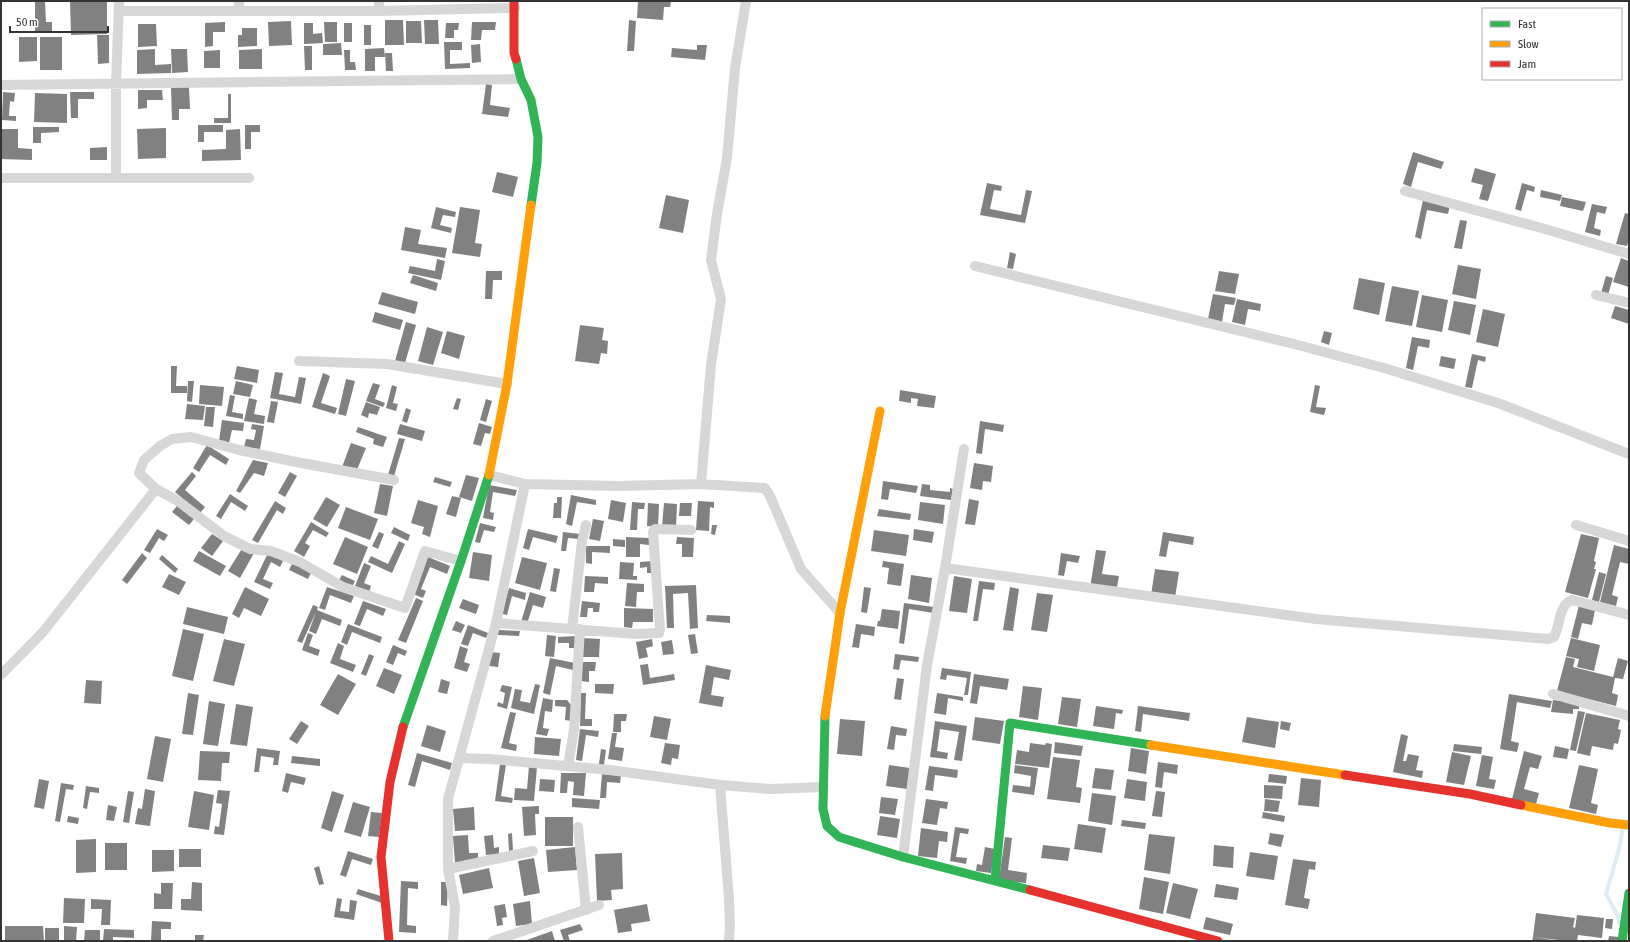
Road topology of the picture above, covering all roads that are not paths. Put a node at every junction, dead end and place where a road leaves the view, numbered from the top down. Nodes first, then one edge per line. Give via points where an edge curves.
1 (746, 1) edge
2 (514, 4) edge
3 (119, 6) edge
4 (239, 6) edge
5 (379, 6) edge
6 (521, 79) junction
7 (116, 84) junction
8 (1, 85) edge
9 (116, 177) junction
10 (1, 178) edge
11 (248, 178) dead end
12 (1405, 191) dead end
13 (1629, 254) edge
14 (975, 266) dead end
15 (1596, 295) dead end
16 (1629, 303) edge
17 (298, 361) dead end
18 (508, 384) junction
19 (880, 411) dead end
20 (964, 449) dead end
21 (1629, 454) edge
22 (489, 475) junction
23 (394, 480) dead end
24 (525, 484) junction
25 (701, 484) junction
26 (156, 489) junction
27 (586, 525) dead end
28 (1576, 525) dead end
29 (691, 530) dead end
30 (1629, 541) edge
31 (461, 561) junction
32 (945, 568) junction
33 (840, 613) junction
34 (1629, 615) edge
35 (496, 623) junction
36 (576, 629) junction
37 (1, 675) edge
38 (1553, 694) dead end
39 (1629, 716) edge
40 (459, 758) junction
41 (568, 766) junction
42 (720, 785) junction
43 (823, 787) junction
44 (1629, 825) edge
45 (578, 827) dead end
46 (533, 851) dead end
47 (903, 857) junction
48 (448, 869) junction
49 (995, 880) junction
50 (1629, 893) edge
51 (599, 905) dead end
52 (586, 910) junction
53 (389, 941) edge
54 (453, 941) edge
55 (493, 941) edge
56 (729, 941) edge
57 (1218, 941) edge
58 (1622, 941) edge

1 - 25 street via 712,260 721,300 711,365
2 - 5 street
2 - 6 street via 514,53
3 - 4 street
3 - 7 street
4 - 5 street
6 - 7 street
6 - 18 street via 531,100 538,137 537,163
7 - 8 street
7 - 9 street
9 - 10 street
9 - 11 street
12 - 13 street
14 - 21 street via 1384,368 1498,403
15 - 16 street
17 - 18 street via 387,364
18 - 22 street
19 - 33 street
20 - 32 street
22 - 24 street
22 - 31 street
23 - 26 street via 291,461 191,437 172,439 144,460 139,473
24 - 25 street
24 - 35 street
25 - 33 street via 765,488 801,568
26 - 31 street via 178,501 224,536 250,548 271,551 300,562 343,587 405,608 425,552
26 - 37 street via 43,632
27 - 36 street via 582,541
28 - 30 street
29 - 36 street via 655,529 652,534 659,633 635,634
31 - 53 street via 405,720 390,782 381,857
32 - 34 street via 1316,620 1548,639 1554,637 1564,606 1572,600
32 - 47 street via 927,665
33 - 43 street via 825,712
35 - 36 street
35 - 40 street
36 - 41 street via 574,730
38 - 39 street
40 - 41 street
40 - 48 street via 448,799
41 - 42 street via 657,775
42 - 43 street via 771,789
42 - 56 street via 729,905
43 - 47 street via 826,826 839,837
44 - 49 street via 1470,794 1010,723
45 - 52 street
46 - 48 street
47 - 49 street
48 - 54 street via 455,907
49 - 57 street
50 - 58 street
51 - 52 street
52 - 55 street

